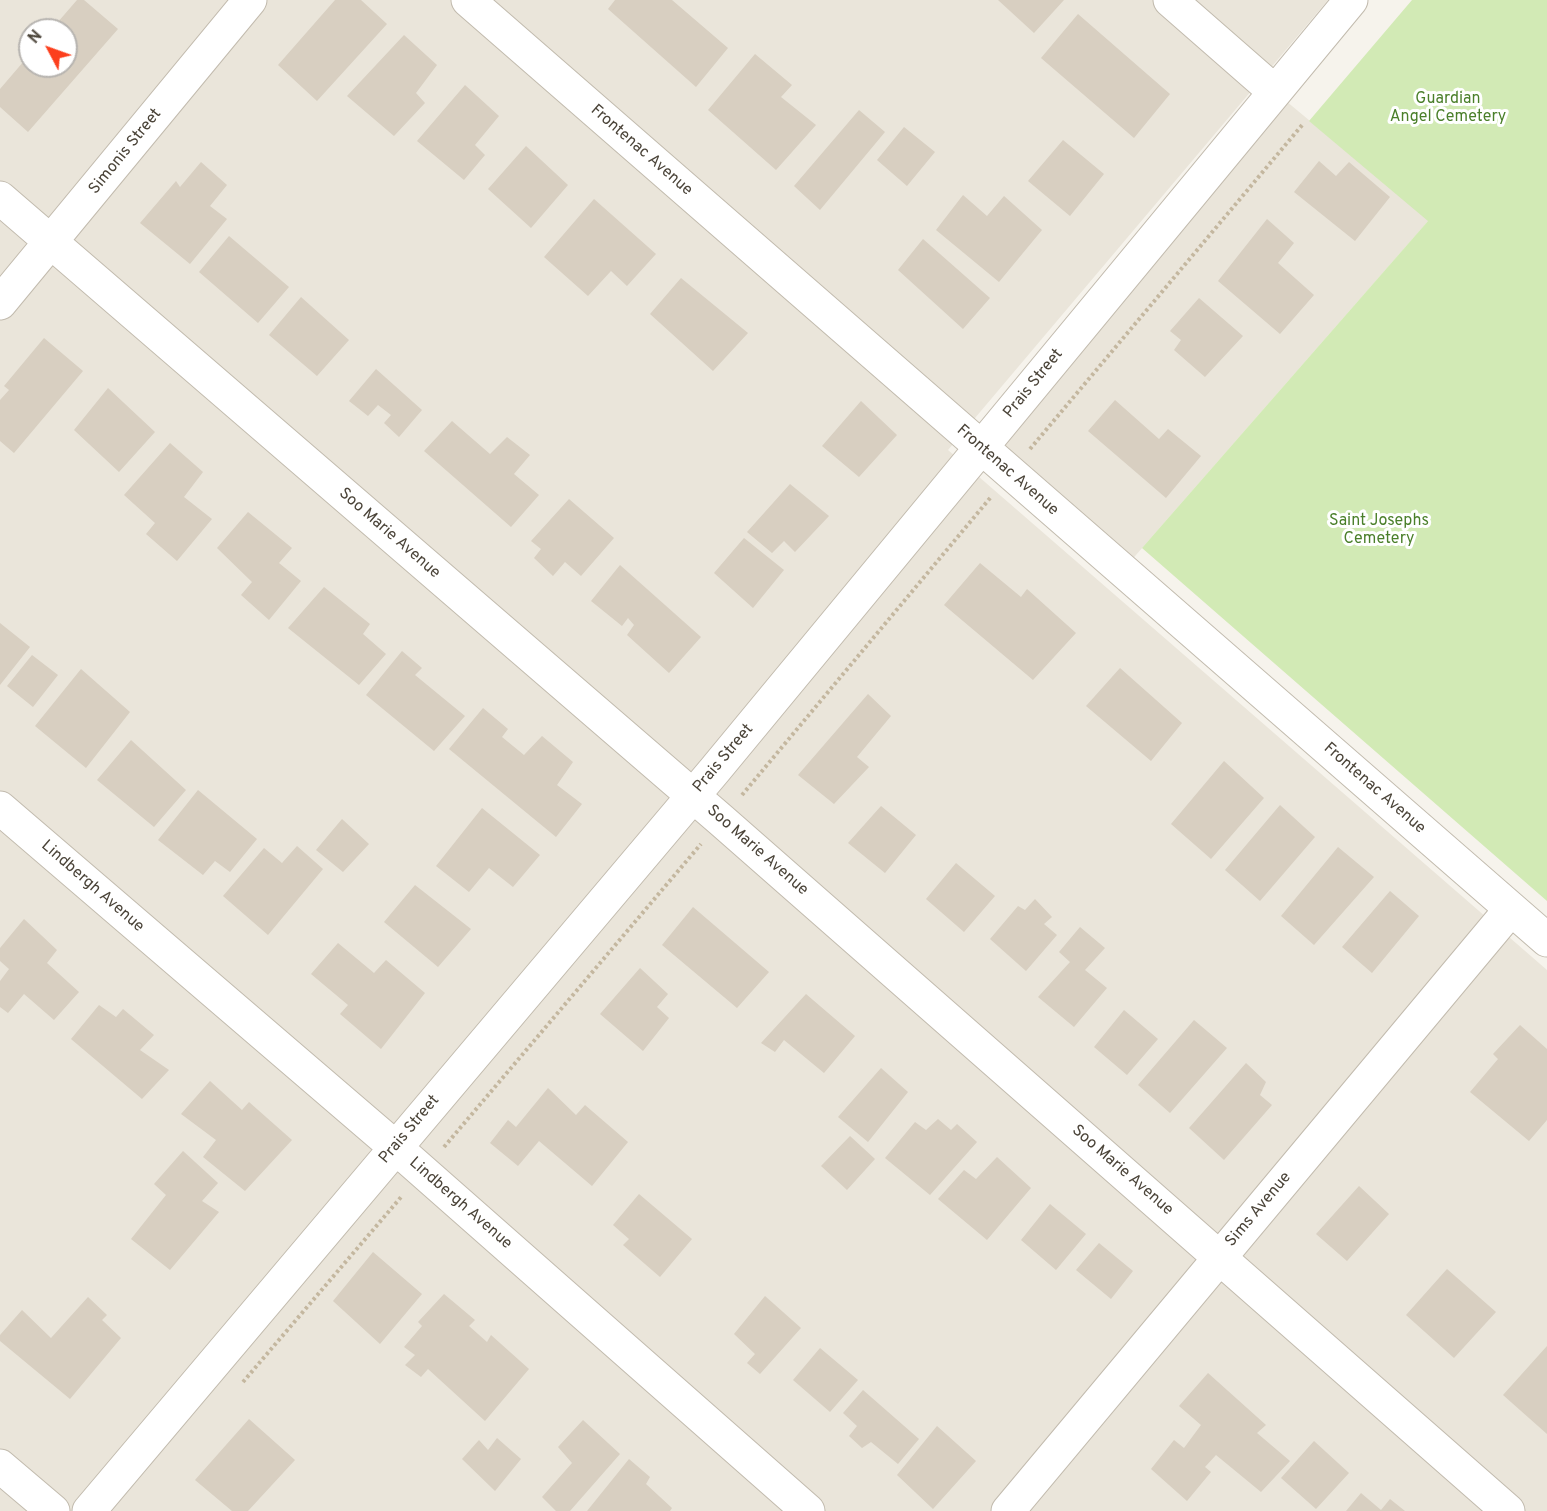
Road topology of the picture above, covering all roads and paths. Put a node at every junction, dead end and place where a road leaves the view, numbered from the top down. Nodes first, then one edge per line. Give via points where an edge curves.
1 (250, 0) edge
2 (468, 0) edge
3 (1170, 0) edge
4 (1351, 0) edge
5 (1274, 91) junction
6 (0, 198) edge
7 (52, 243) junction
8 (0, 303) edge
9 (981, 448) junction
10 (714, 771) junction
11 (693, 796) junction
12 (0, 808) edge
13 (722, 820) junction
14 (1511, 909) junction
15 (1547, 940) edge
16 (395, 1147) junction
17 (423, 1172) junction
18 (1220, 1256) junction
19 (243, 1383) dead end
20 (0, 1466) edge
21 (53, 1511) edge
22 (89, 1511) edge
23 (808, 1511) edge
24 (1008, 1511) edge
25 (1508, 1511) edge

1 - 7 street, Simonis Street
2 - 9 street, Frontenac Avenue
3 - 5 street
4 - 5 street, Prais Street
5 - 9 street, Prais Street
6 - 7 street, Soo Marie Avenue
7 - 8 street, Simonis Street
7 - 11 street, Soo Marie Avenue
9 - 10 street, Prais Street
9 - 14 street, Frontenac Avenue
10 - 11 street, Prais Street
10 - 13 path via 741,795
11 - 13 street, Soo Marie Avenue
11 - 16 street, Prais Street
12 - 16 street, Lindbergh Avenue
13 - 17 path
13 - 18 street, Soo Marie Avenue
14 - 15 street, Frontenac Avenue
14 - 18 street, Sims Avenue
16 - 17 street, Lindbergh Avenue
16 - 22 street, Prais Street
17 - 19 path
17 - 23 street, Lindbergh Avenue
18 - 24 street, Sims Avenue
18 - 25 street, Soo Marie Avenue
20 - 21 street

